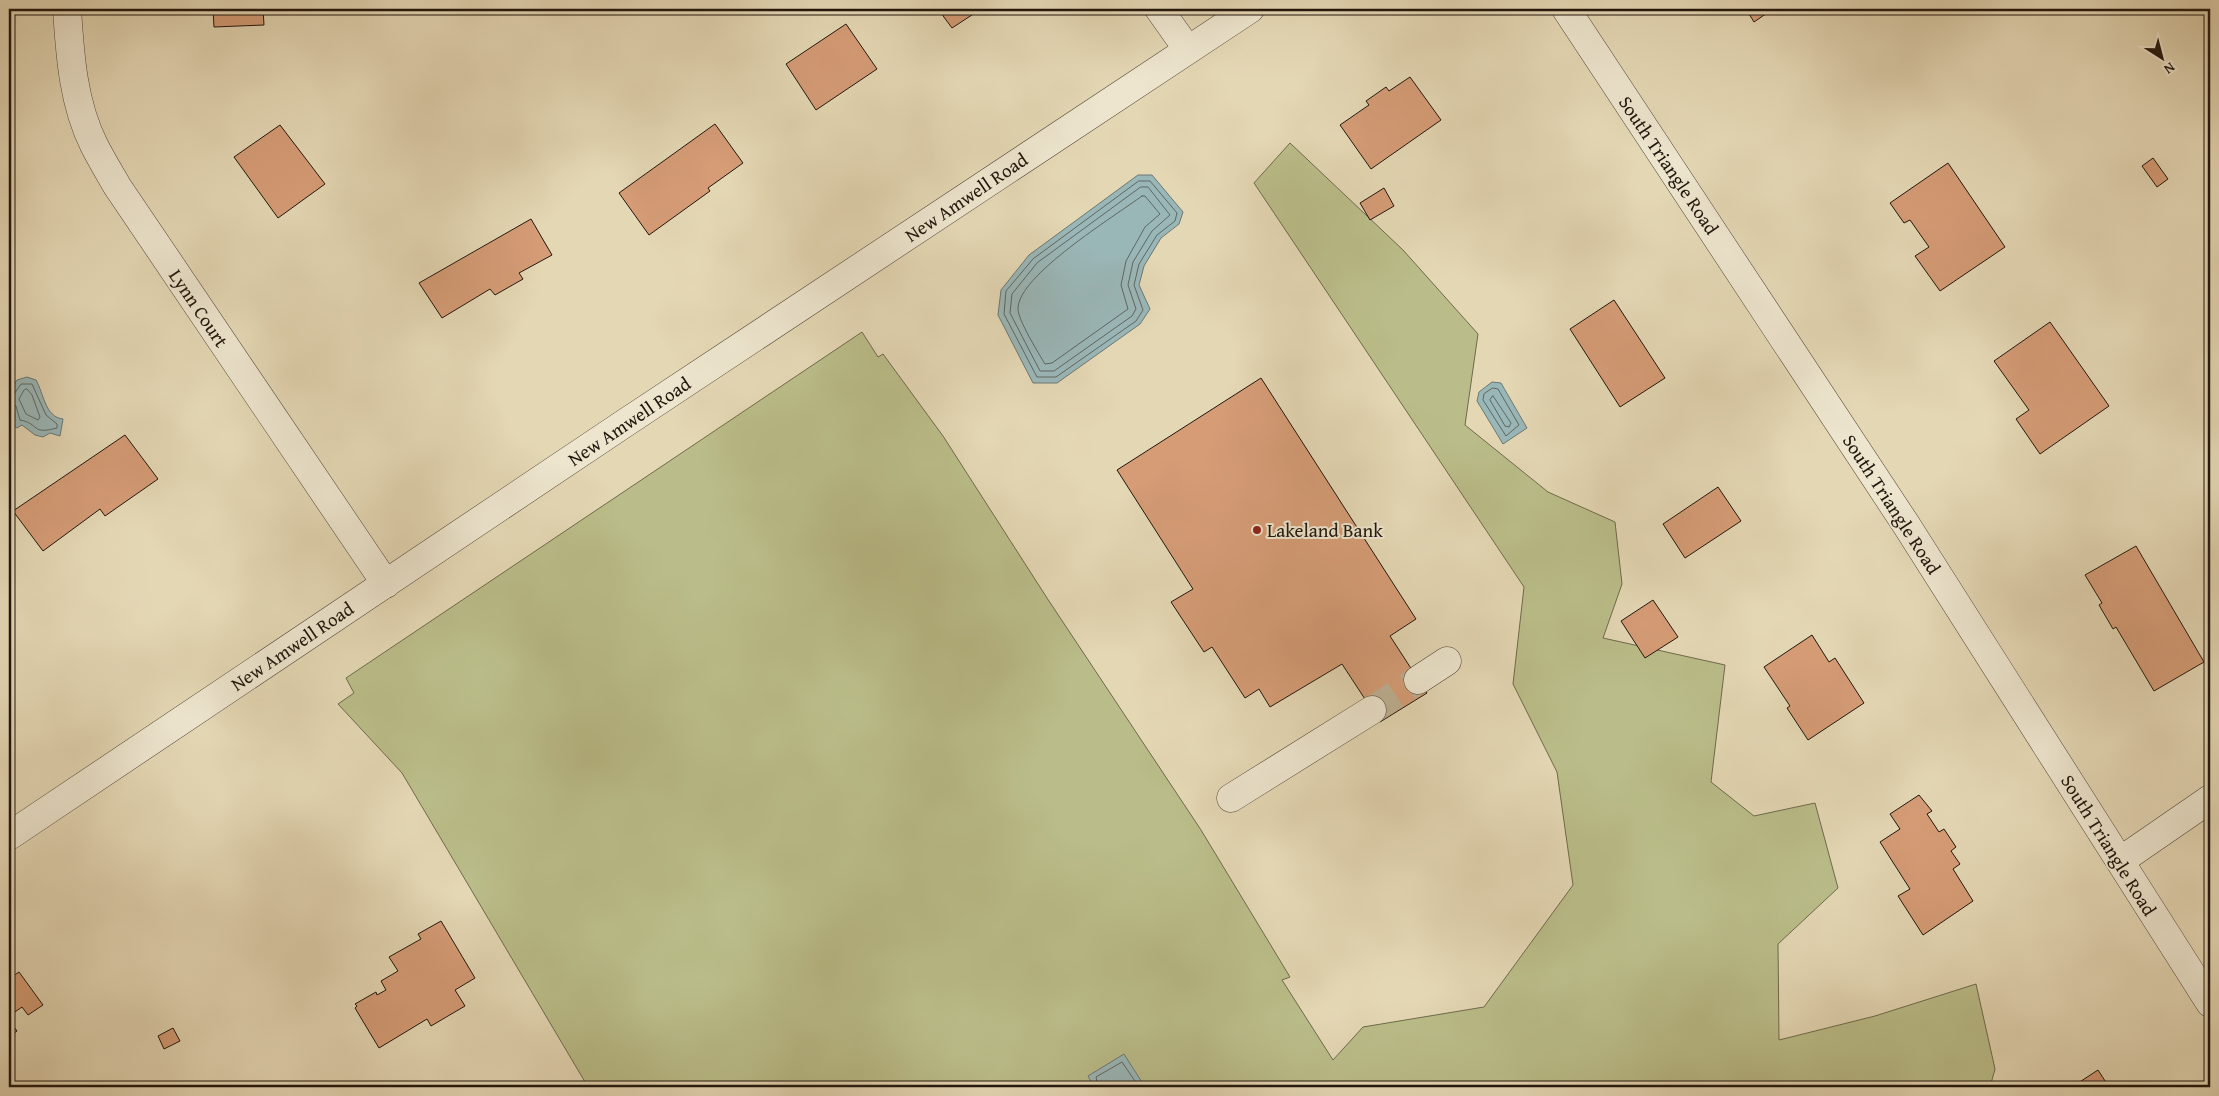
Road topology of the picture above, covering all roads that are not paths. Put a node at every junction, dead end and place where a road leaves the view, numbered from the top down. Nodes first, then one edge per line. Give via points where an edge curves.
1 (67, 9) edge
2 (1159, 9) edge
3 (1250, 9) edge
4 (1566, 9) edge
5 (1188, 50) junction
6 (386, 584) junction
7 (1446, 661) dead end
8 (1418, 680) tunnel mouth
9 (1372, 710) tunnel mouth
10 (1231, 798) dead end
11 (2210, 799) edge
12 (9, 836) edge
13 (2120, 861) junction
14 (2210, 1003) edge

1 - 6 street, Lynn Court via 70,58 77,94 93,144 117,186
2 - 5 street
3 - 5 street, New Amwell Road
4 - 13 street, South Triangle Road via 1896,509
5 - 6 street, New Amwell Road
6 - 12 street, New Amwell Road
7 - 8 street
9 - 10 street
11 - 13 street
13 - 14 street, South Triangle Road

